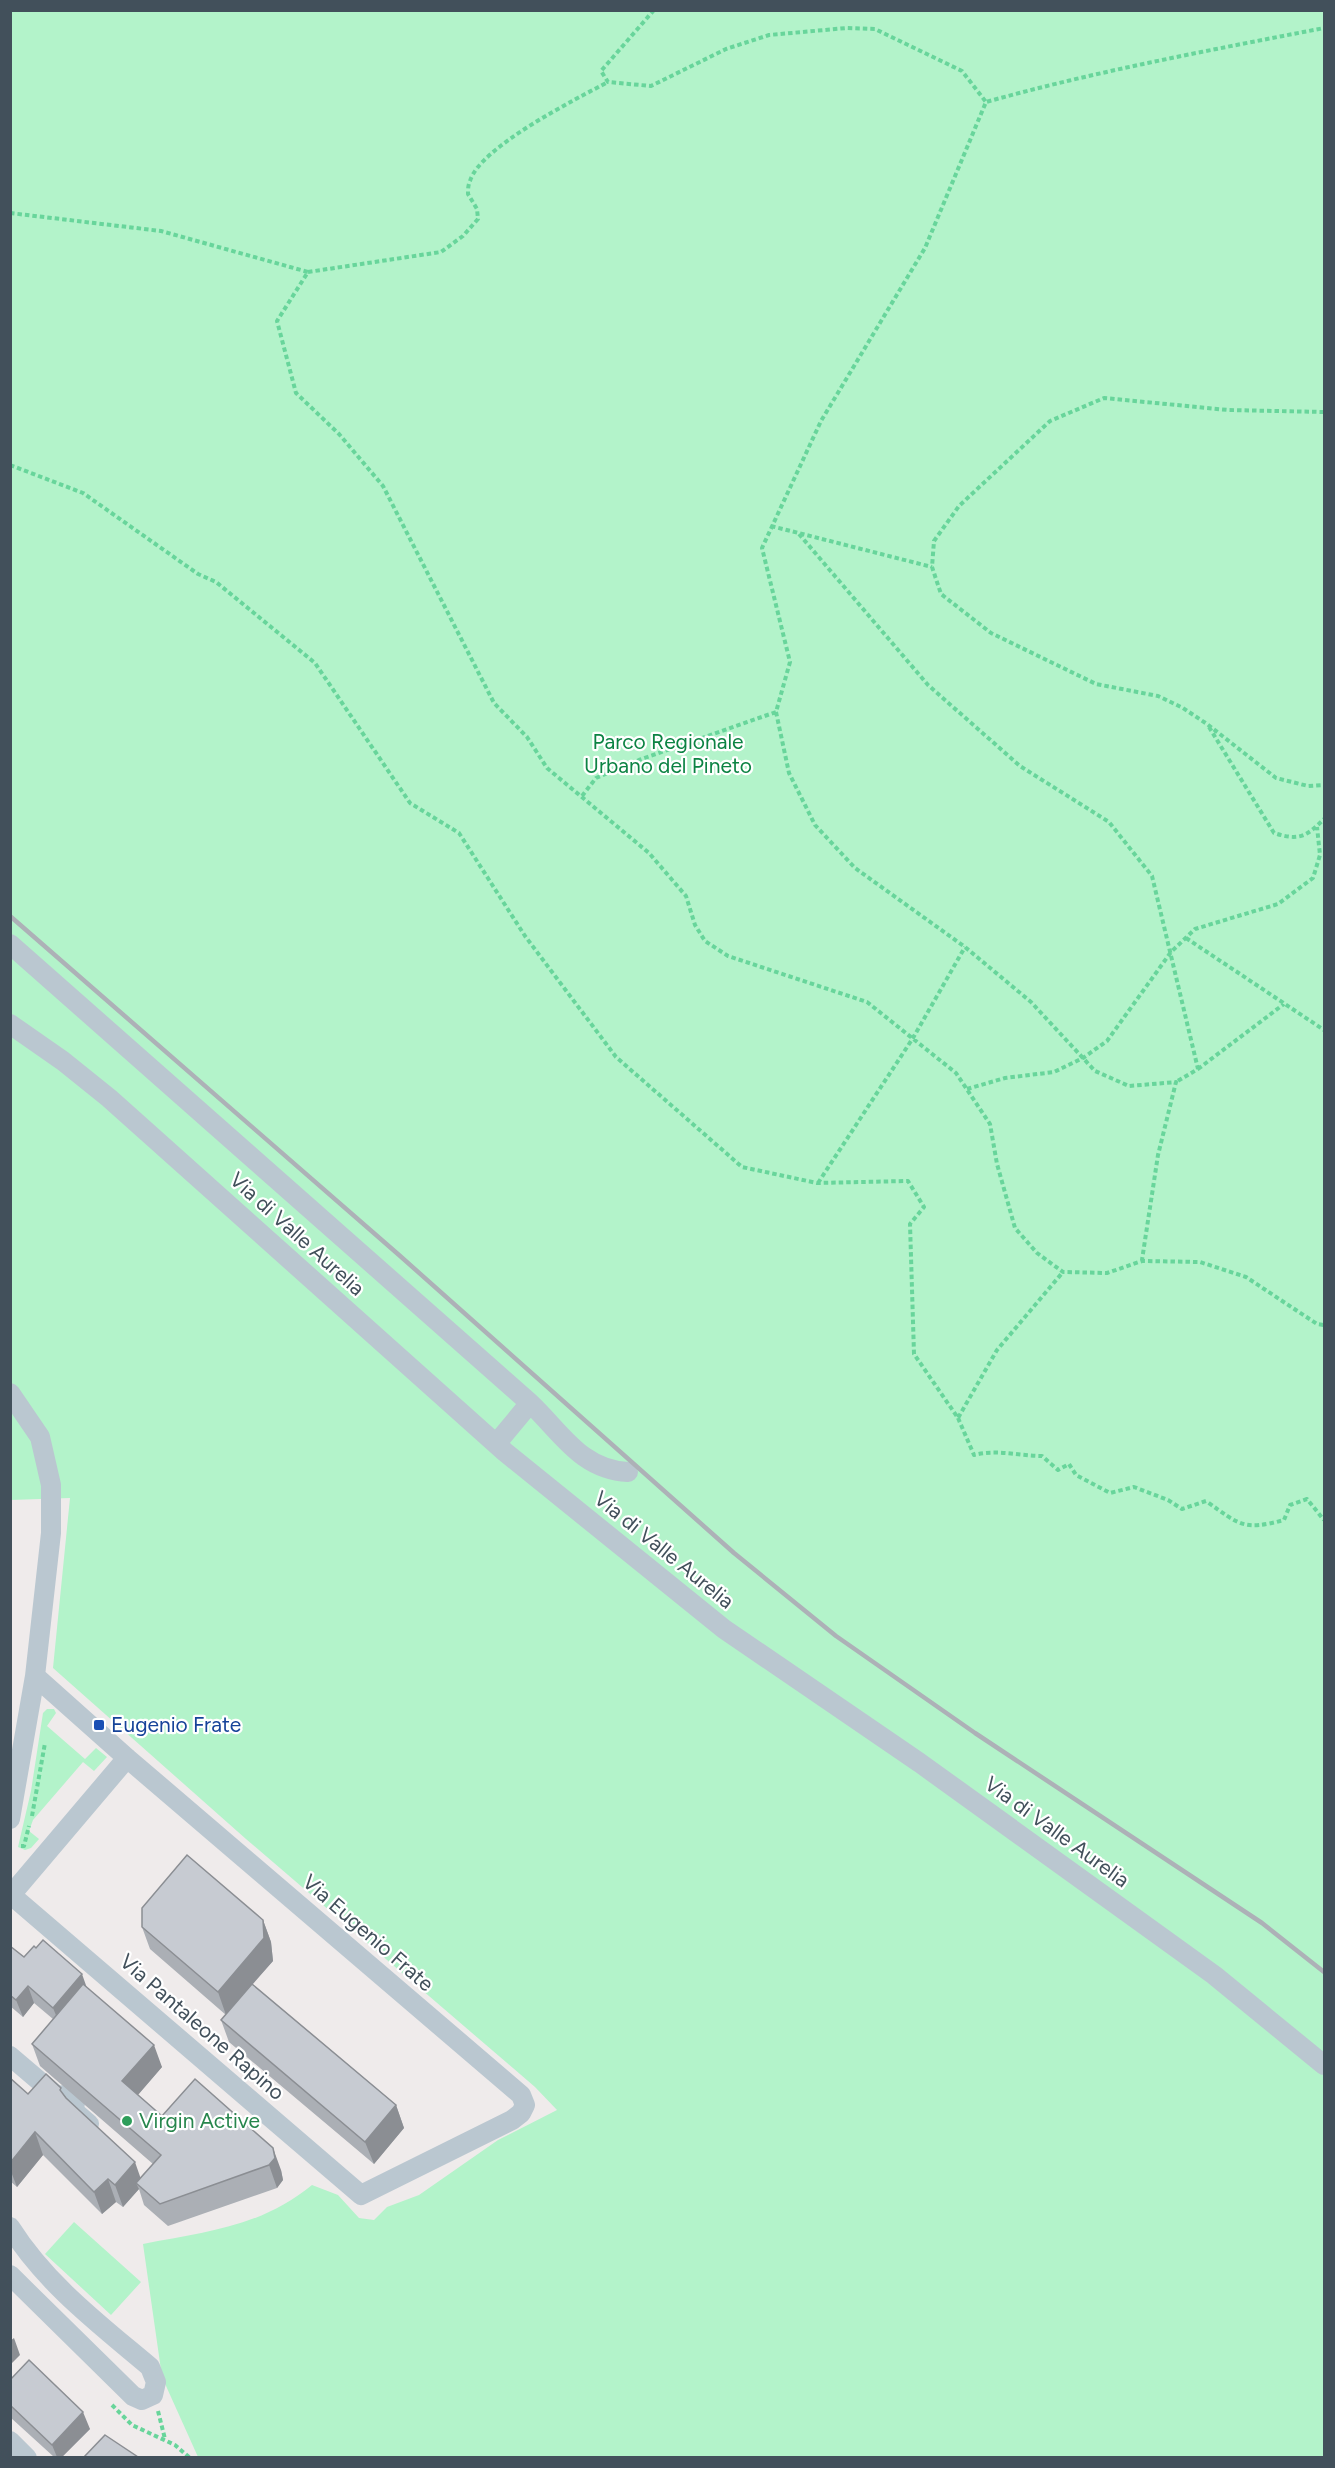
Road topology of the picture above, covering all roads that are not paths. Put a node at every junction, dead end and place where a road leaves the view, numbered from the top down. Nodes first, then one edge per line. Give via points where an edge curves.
1 (10, 944) edge
2 (10, 1024) edge
3 (10, 1393) edge
4 (531, 1403) junction
5 (495, 1444) junction
6 (628, 1472) dead end
7 (35, 1676) junction
8 (127, 1758) junction
9 (10, 1820) edge
10 (11, 1895) edge
11 (10, 2056) edge
12 (1324, 2065) edge
13 (105, 2139) edge
14 (362, 2195) joint
15 (10, 2227) edge
16 (10, 2275) edge
17 (10, 2441) edge
18 (27, 2457) edge

1 - 4 street
2 - 5 street, Via di Valle Aurelia via 109,1098
3 - 7 street via 40,1437 51,1485 51,1533
4 - 5 street
4 - 6 street via 587,1461 601,1468
5 - 12 street, Via di Valle Aurelia via 724,1629 920,1762 1195,1961
7 - 8 street, Via Eugenio Frate
7 - 9 street
8 - 10 street
8 - 14 street, Via Eugenio Frate via 524,2100 521,2113 512,2120
10 - 14 street, Via Pantaleone Rapino
11 - 13 street via 57,2096 66,2095 75,2102 74,2111
15 - 16 street via 50,2279 150,2367 156,2380 154,2393 146,2400 133,2396
17 - 18 street

